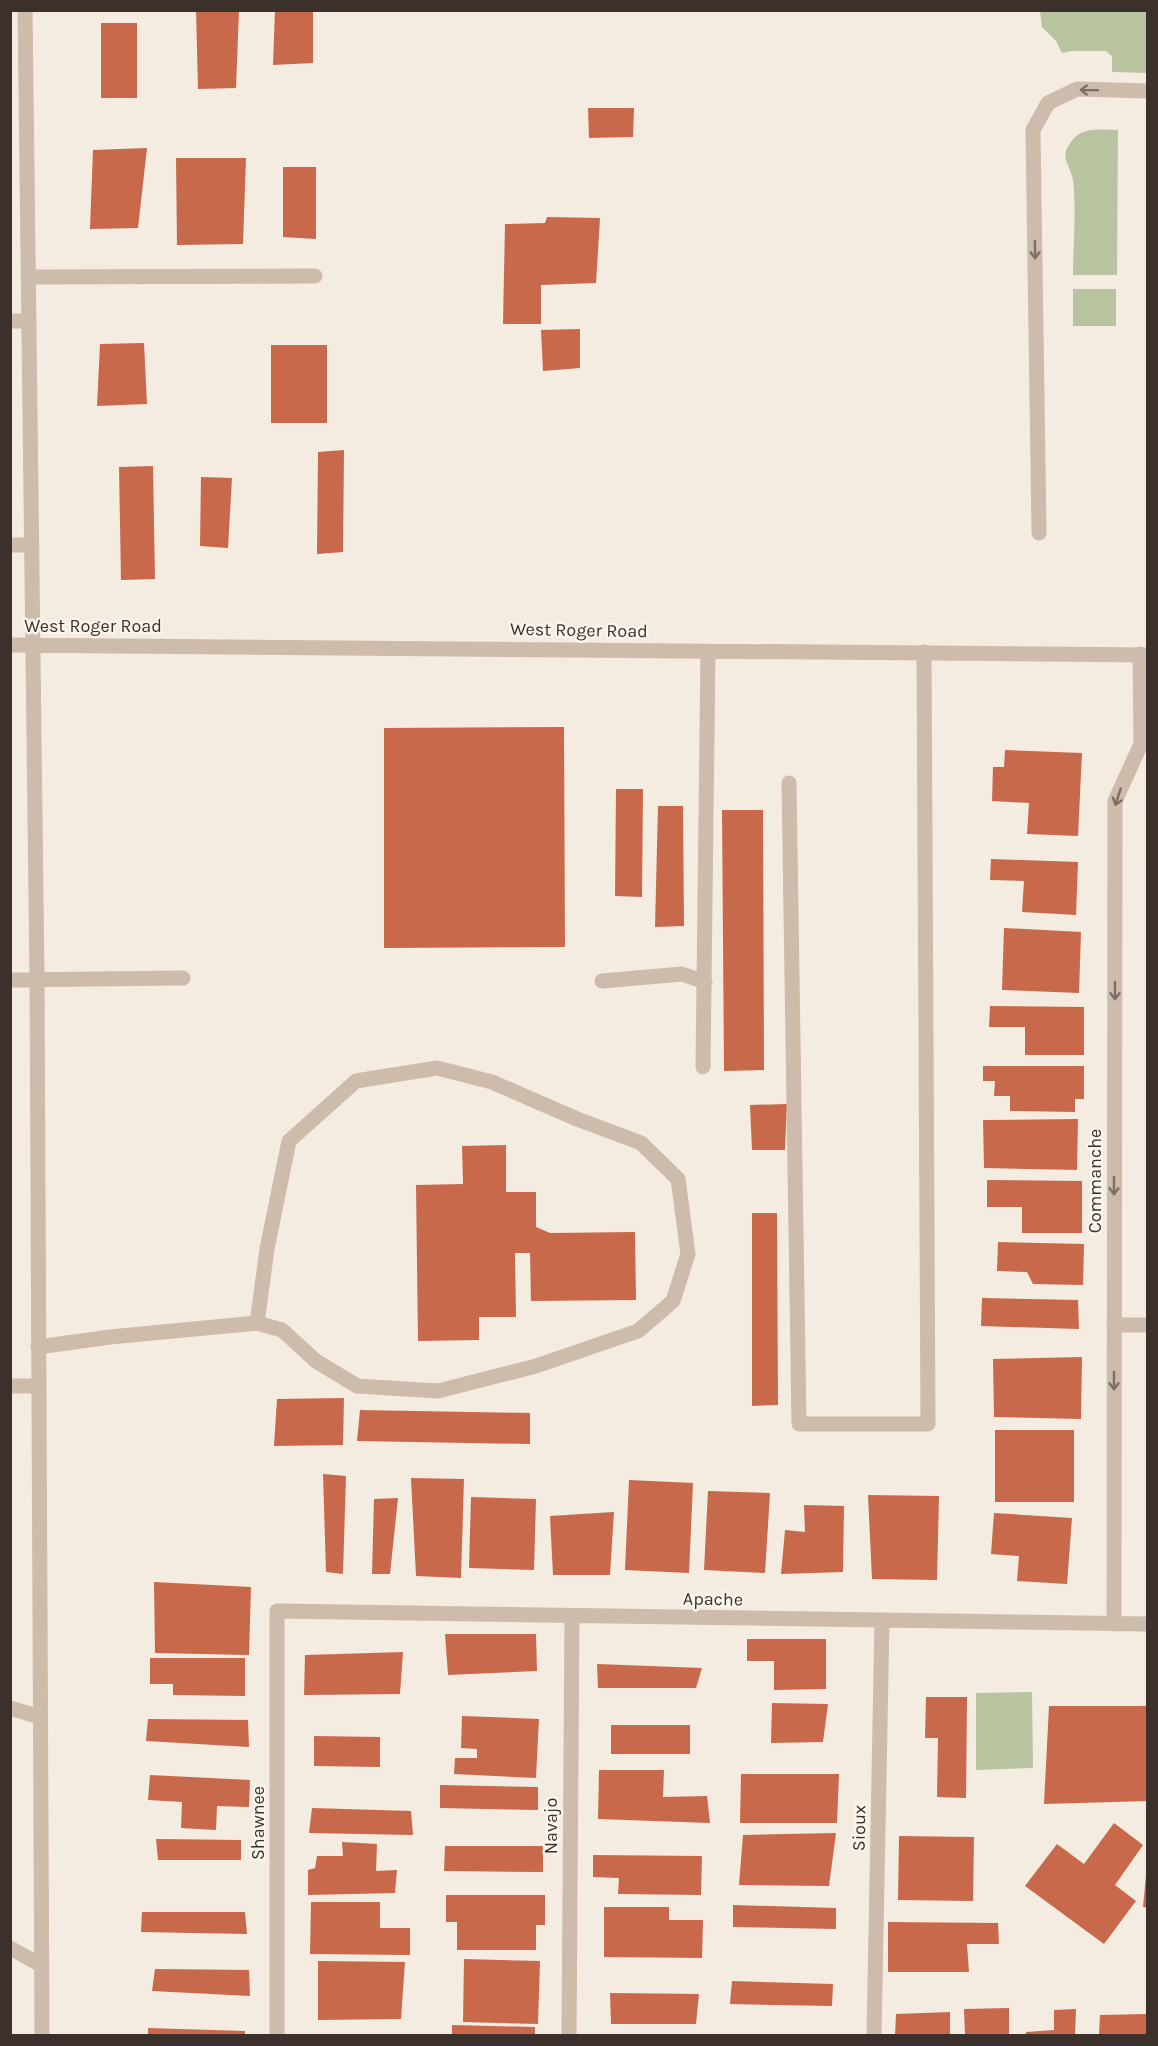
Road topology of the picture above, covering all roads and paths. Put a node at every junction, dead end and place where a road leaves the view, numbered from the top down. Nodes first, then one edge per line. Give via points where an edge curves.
1 (25, 10) edge
2 (1148, 91) edge
3 (315, 276) dead end
4 (28, 277) junction
5 (10, 321) edge
6 (29, 321) junction
7 (1040, 533) dead end
8 (10, 545) edge
9 (32, 545) junction
10 (10, 645) edge
11 (33, 645) junction
12 (708, 651) junction
13 (924, 652) junction
14 (1144, 654) edge
15 (1144, 750) edge
16 (789, 783) dead end
17 (37, 978) junction
18 (183, 978) dead end
19 (10, 980) edge
20 (602, 981) dead end
21 (705, 982) junction
22 (703, 1067) dead end
23 (257, 1323) junction
24 (1114, 1325) junction
25 (1148, 1325) edge
26 (38, 1347) junction
27 (10, 1386) edge
28 (38, 1386) junction
29 (278, 1611) joint
30 (572, 1616) junction
31 (882, 1621) junction
32 (1114, 1624) junction
33 (1148, 1624) edge
34 (10, 1708) edge
35 (40, 1717) junction
36 (10, 1948) edge
37 (41, 1965) junction
38 (42, 2036) edge
39 (277, 2036) edge
40 (568, 2036) edge
41 (874, 2036) edge

1 - 4 street
2 -> 7 street via 1077,89 1048,103 1033,130
3 - 4 street
4 - 6 street
5 - 6 street
6 - 9 street
8 - 9 street
9 - 11 street
10 - 11 street, West Roger Road
11 - 12 street, West Roger Road
11 - 17 street
12 - 13 street, West Roger Road
12 - 21 street
13 - 14 street, West Roger Road
13 - 16 street via 928,1424 799,1424
14 - 15 street, Commanche
15 -> 24 street, Commanche via 1114,801
17 - 18 street
17 - 19 street
17 - 26 street
20 - 21 street via 681,974
21 - 22 street
23 - 23 street via 282,1330 316,1361 357,1386 438,1391 536,1366 618,1338 638,1331 673,1301 688,1254 678,1179 641,1143 492,1082 437,1068 356,1081 289,1141
23 - 26 street
24 - 25 street
24 -> 32 street, Commanche
26 - 28 street
27 - 28 street
28 - 35 street
29 - 30 street, Apache
29 - 39 street, Shawnee
30 - 31 street, Apache
30 - 40 street, Navajo
31 - 32 street, Apache
31 - 41 street, Sioux
32 - 33 street, Apache
34 - 35 street
35 - 37 street
36 - 37 street
37 - 38 street

